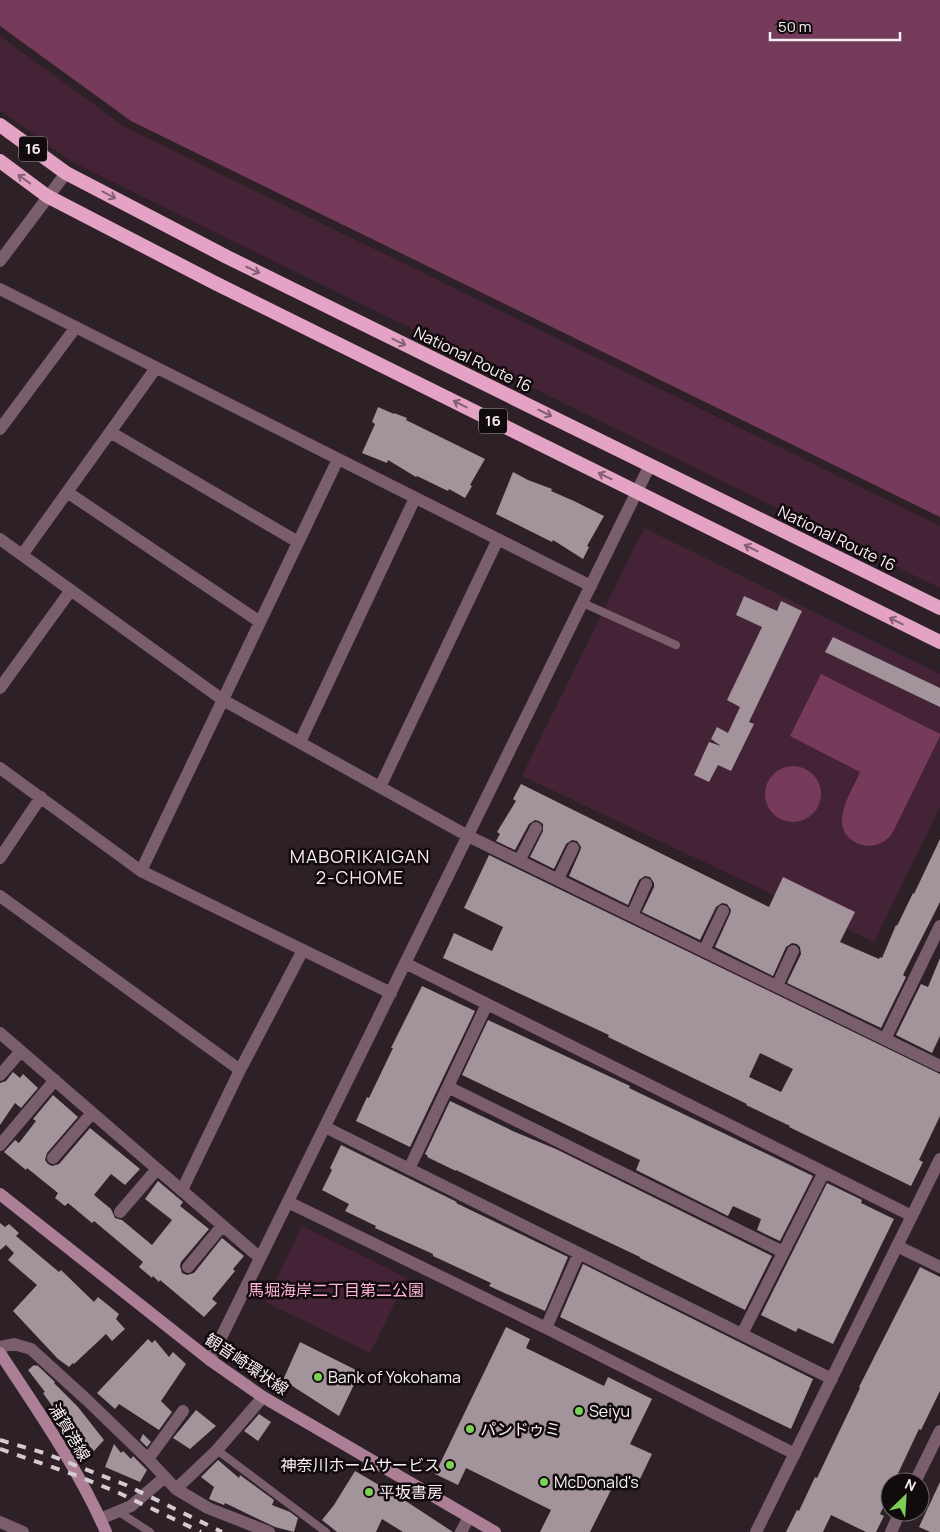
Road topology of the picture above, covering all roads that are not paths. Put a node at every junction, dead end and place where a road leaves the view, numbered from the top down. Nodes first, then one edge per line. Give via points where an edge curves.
1 (0, 125) edge
2 (0, 162) edge
3 (66, 172) junction
4 (47, 196) junction
5 (0, 261) edge
6 (0, 289) edge
7 (76, 327) junction
8 (156, 368) junction
9 (0, 429) edge
10 (110, 432) junction
11 (338, 459) junction
12 (650, 466) junction
13 (68, 492) junction
14 (637, 492) junction
15 (415, 498) junction
16 (0, 539) edge
17 (498, 539) junction
18 (298, 542) junction
19 (22, 555) junction
20 (591, 586) junction
21 (71, 590) junction
22 (583, 603) junction
23 (940, 608) edge
24 (260, 622) junction
25 (940, 642) edge
26 (676, 645) dead end
27 (0, 688) edge
28 (223, 700) junction
29 (300, 742) junction
30 (0, 768) edge
31 (380, 787) junction
32 (40, 798) junction
33 (536, 828) dead end
34 (468, 836) junction
35 (573, 848) dead end
36 (0, 858) edge
37 (519, 860) junction
38 (142, 871) junction
39 (558, 880) junction
40 (646, 884) dead end
41 (0, 896) edge
42 (723, 911) dead end
43 (632, 916) junction
44 (940, 926) edge
45 (303, 950) junction
46 (704, 951) junction
47 (793, 951) dead end
48 (405, 963) junction
49 (777, 986) junction
50 (391, 993) junction
51 (487, 1004) junction
52 (0, 1033) edge
53 (885, 1039) junction
54 (21, 1051) junction
55 (940, 1066) edge
56 (240, 1070) junction
57 (0, 1075) edge
58 (55, 1080) junction
59 (448, 1087) junction
60 (92, 1113) junction
61 (324, 1127) junction
62 (0, 1145) edge
63 (53, 1158) dead end
64 (940, 1159) edge
65 (157, 1169) junction
66 (409, 1169) junction
67 (824, 1172) junction
68 (182, 1190) junction
69 (0, 1194) edge
70 (288, 1202) junction
71 (120, 1212) dead end
72 (912, 1216) junction
73 (222, 1226) junction
74 (897, 1246) junction
75 (783, 1252) junction
76 (579, 1253) junction
77 (260, 1258) junction
78 (188, 1267) dead end
79 (940, 1267) edge
80 (546, 1328) junction
81 (742, 1334) junction
82 (0, 1347) edge
83 (0, 1353) edge
84 (210, 1360) junction
85 (832, 1379) junction
86 (263, 1397) junction
87 (183, 1411) dead end
88 (940, 1431) edge
89 (217, 1450) junction
90 (795, 1454) junction
91 (148, 1459) junction
92 (920, 1472) edge
93 (165, 1478) junction
94 (176, 1489) junction
95 (119, 1512) junction
96 (469, 1517) junction
97 (100, 1519) junction
98 (0, 1522) edge
99 (23, 1532) edge
100 (106, 1532) edge
101 (150, 1532) edge
102 (269, 1532) edge
103 (326, 1532) edge
104 (461, 1532) edge
105 (495, 1532) edge
106 (756, 1532) edge

1 - 3 highway, National Route 16 / 16
4 -> 2 highway, 16
3 - 4 street
3 -> 12 highway, National Route 16 / 16 via 226,258
4 - 5 street
14 -> 4 highway, 16
6 - 7 street
7 - 8 street
7 - 9 street
8 - 10 street
8 - 11 street
10 - 13 street
10 - 18 street
11 - 15 street
11 - 18 street
12 - 14 street
12 - 23 highway, National Route 16 / 16
13 - 19 street
13 - 24 street
14 - 20 street
25 -> 14 highway, 16
15 - 17 street
15 - 29 street
16 - 19 street
17 - 20 street
17 - 31 street
18 - 24 street
19 - 21 street
20 - 22 street
21 - 27 street
21 - 28 street
22 - 26 lane
22 - 34 street
24 - 28 street
28 - 29 street
28 - 38 street
29 - 31 street
30 - 32 street
31 - 34 street
32 - 36 street
32 - 38 street
33 - 37 street
34 - 37 street
34 - 48 street
35 - 39 street
37 - 39 street
38 - 45 street
39 - 43 street
40 - 43 street
41 - 56 street
42 - 46 street
43 - 46 street
44 - 53 street
45 - 50 street
45 - 56 street
46 - 49 street
47 - 49 street
48 - 50 street
48 - 51 street
49 - 53 street
50 - 61 street
51 - 59 street
51 - 67 street
52 - 54 street
53 - 55 street
54 - 57 street
54 - 58 street
56 - 68 street
58 - 60 street
58 - 62 street
59 - 66 street
59 - 75 street
60 - 63 street
60 - 65 street
61 - 66 street
61 - 70 street
64 - 72 street
65 - 68 street
65 - 71 street
66 - 76 street
67 - 72 street
67 - 75 street
68 - 73 street
69 - 84 main road, 観音崎環状線
70 - 77 street
70 - 80 street
72 - 74 street
73 - 77 street
73 - 78 street
74 - 79 street
74 - 85 street
75 - 81 street
76 - 80 street
76 - 81 street
77 - 84 street
80 - 90 street
81 - 85 street
82 - 91 street via 14,1344 31,1348
83 - 97 main road, 浦賀港線 via 58,1442
84 - 86 main road, 観音崎環状線
85 - 90 street
86 - 89 street
86 - 96 main road, 観音崎環状線
87 - 91 street
88 - 92 street
89 - 94 street
89 - 103 lane
90 - 106 street
91 - 93 street
93 - 94 street
93 - 95 street
94 - 102 street via 208,1508
95 - 97 street
95 - 101 lane
96 - 104 street
96 - 105 main road, 観音崎環状線
97 - 100 main road, 浦賀港線
98 - 99 street

